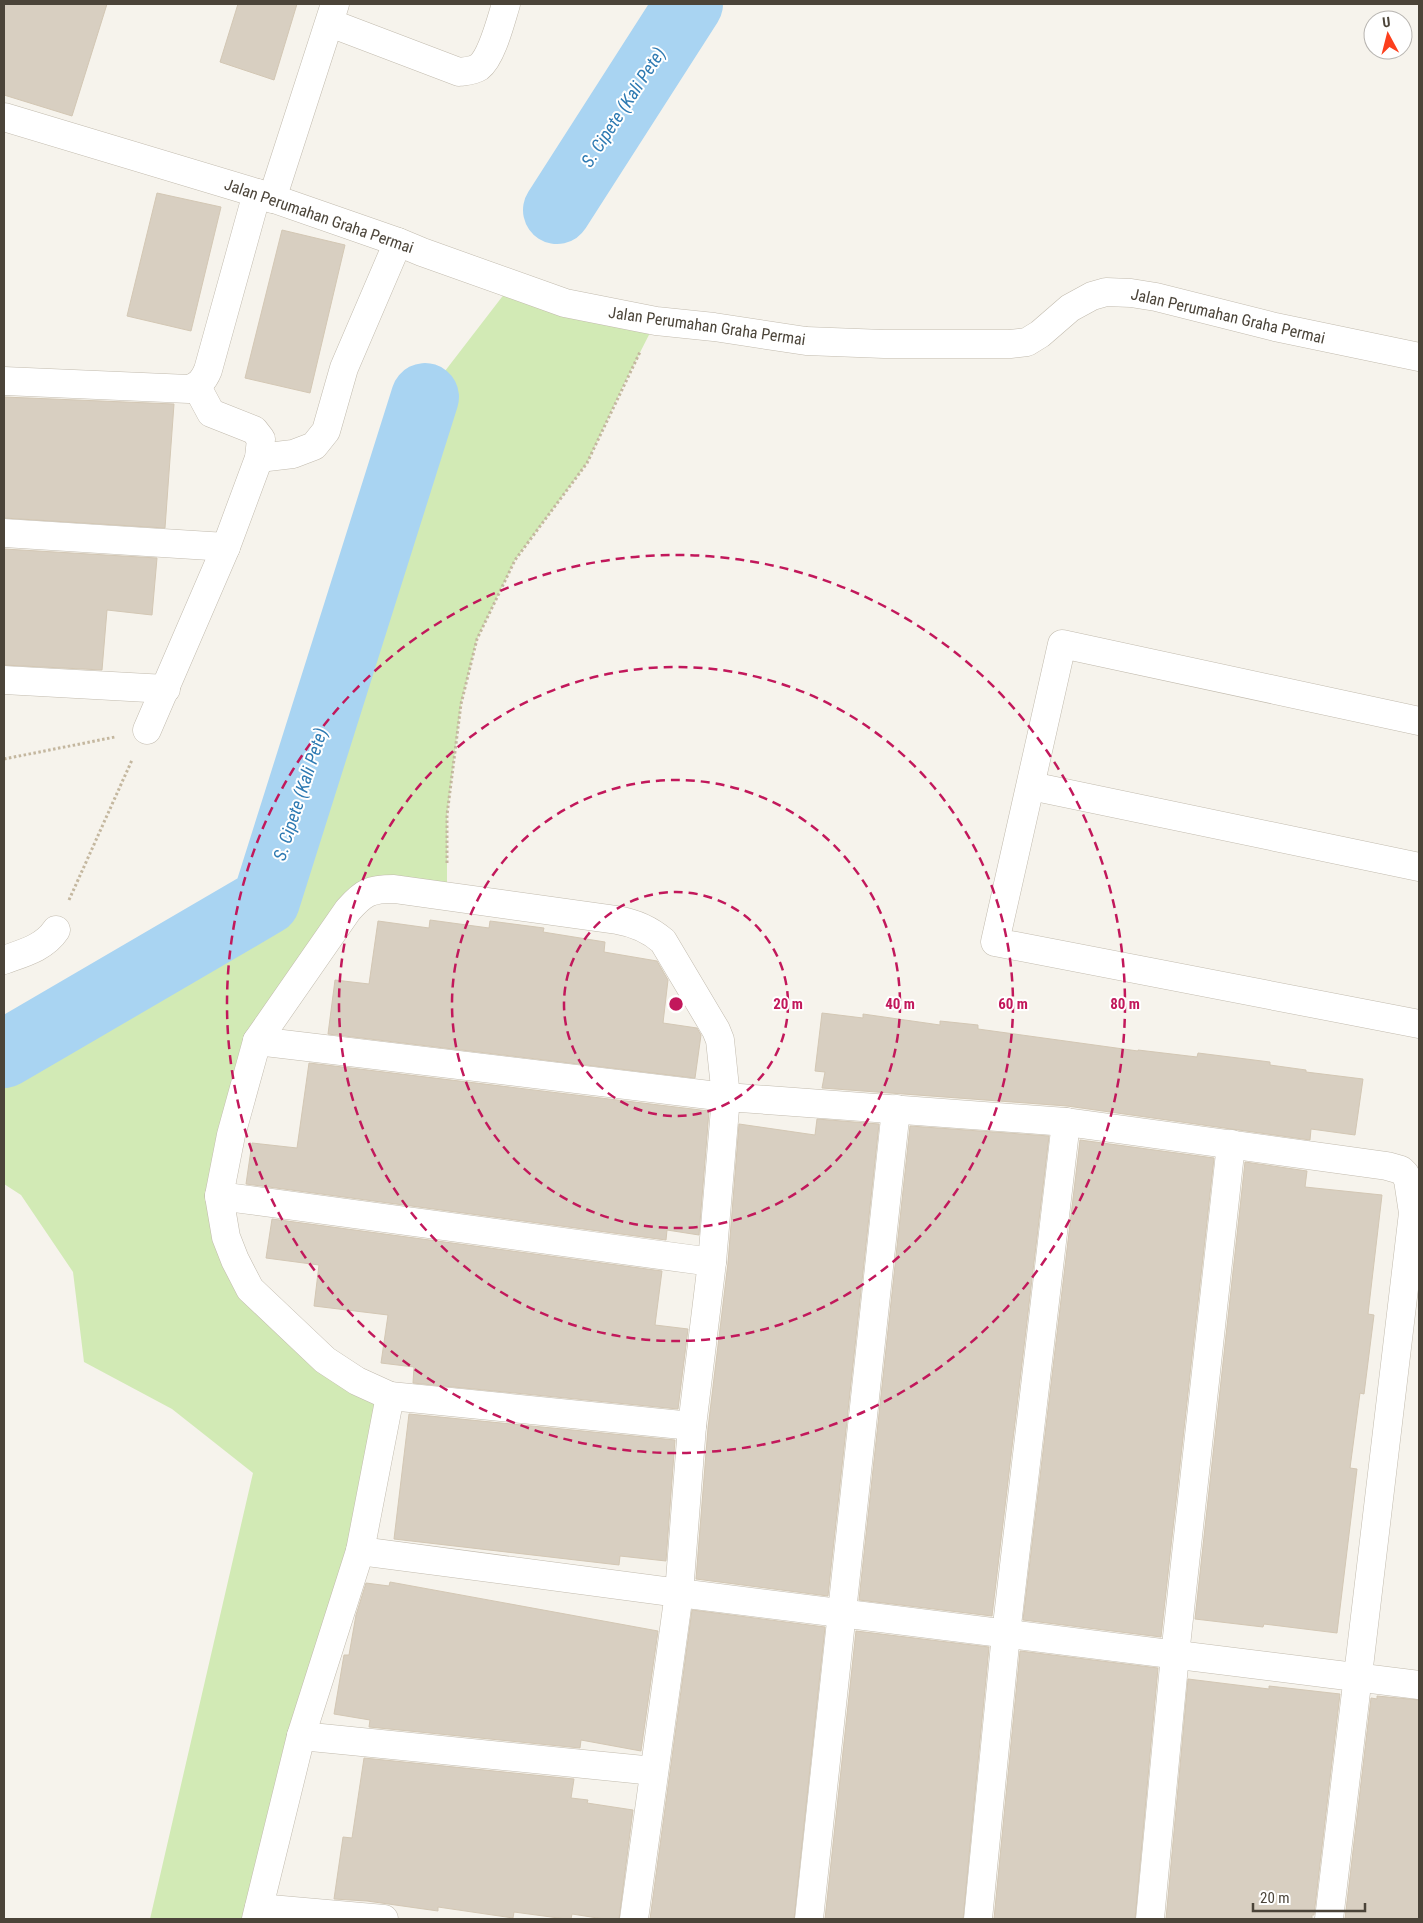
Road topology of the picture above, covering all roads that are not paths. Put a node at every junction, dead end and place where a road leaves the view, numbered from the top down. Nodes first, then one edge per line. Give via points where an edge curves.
1 (506, 4) edge
2 (333, 14) edge
3 (4, 117) edge
4 (264, 196) junction
5 (410, 247) junction
6 (1419, 356) edge
7 (4, 382) edge
8 (197, 387) junction
9 (259, 458) junction
10 (4, 532) edge
11 (226, 548) junction
12 (4, 680) edge
13 (166, 689) junction
14 (1419, 721) edge
15 (147, 730) dead end
16 (1030, 786) junction
17 (1419, 867) edge
18 (56, 930) road end
19 (4, 960) edge
20 (1419, 1024) edge
21 (257, 1041) junction
22 (726, 1097) junction
23 (896, 1109) junction
24 (1066, 1122) junction
25 (1231, 1144) junction
26 (219, 1196) junction
27 (1416, 1213) edge
28 (712, 1262) junction
29 (390, 1396) junction
30 (692, 1426) junction
31 (360, 1551) junction
32 (678, 1593) junction
33 (840, 1613) junction
34 (1006, 1634) junction
35 (1175, 1655) junction
36 (1358, 1678) junction
37 (1419, 1685) edge
38 (301, 1736) junction
39 (654, 1771) junction
40 (257, 1914) edge
41 (384, 1919) edge
42 (634, 1919) edge
43 (809, 1919) edge
44 (978, 1919) edge
45 (1150, 1919) edge
46 (1329, 1919) edge

1 - 2 street via 488,56 480,66 459,72
2 - 4 street
3 - 4 street, Jalan Perumahan Graha Permai
4 - 5 street, Jalan Perumahan Graha Permai
4 - 8 street via 208,370
5 - 6 street, Jalan Perumahan Graha Permai via 564,303 656,322 806,341 884,344 1027,342 1070,308 1092,296 1106,292 1131,292 1275,327
5 - 9 street via 344,368 326,432 314,446 293,454
7 - 8 street via 189,390
8 - 9 street via 211,413 254,430 261,439
9 - 11 street
10 - 11 street
11 - 13 street
12 - 13 street
13 - 15 street
14 - 16 street via 1062,644
16 - 17 street
16 - 20 street via 995,942
18 - 19 street via 39,947
21 - 22 street
21 - 22 street via 348,910 359,898 376,889 394,889 631,923 653,933 663,941 716,1030
21 - 26 street via 231,1135
22 - 23 street
22 - 28 street
23 - 24 street
23 - 33 street
24 - 25 street
24 - 34 street
25 - 27 street via 1400,1170 1408,1180
25 - 35 street
26 - 28 street
26 - 29 street via 226,1237 250,1289 324,1360 357,1381
27 - 36 street
28 - 30 street
29 - 30 street
29 - 31 street
30 - 32 street
31 - 32 street
31 - 38 street
32 - 33 street
32 - 39 street
33 - 34 street
33 - 43 street
34 - 35 street
34 - 44 street
35 - 36 street
35 - 45 street
36 - 37 street
36 - 46 street
38 - 39 street
38 - 40 street
39 - 42 street
40 - 41 street

